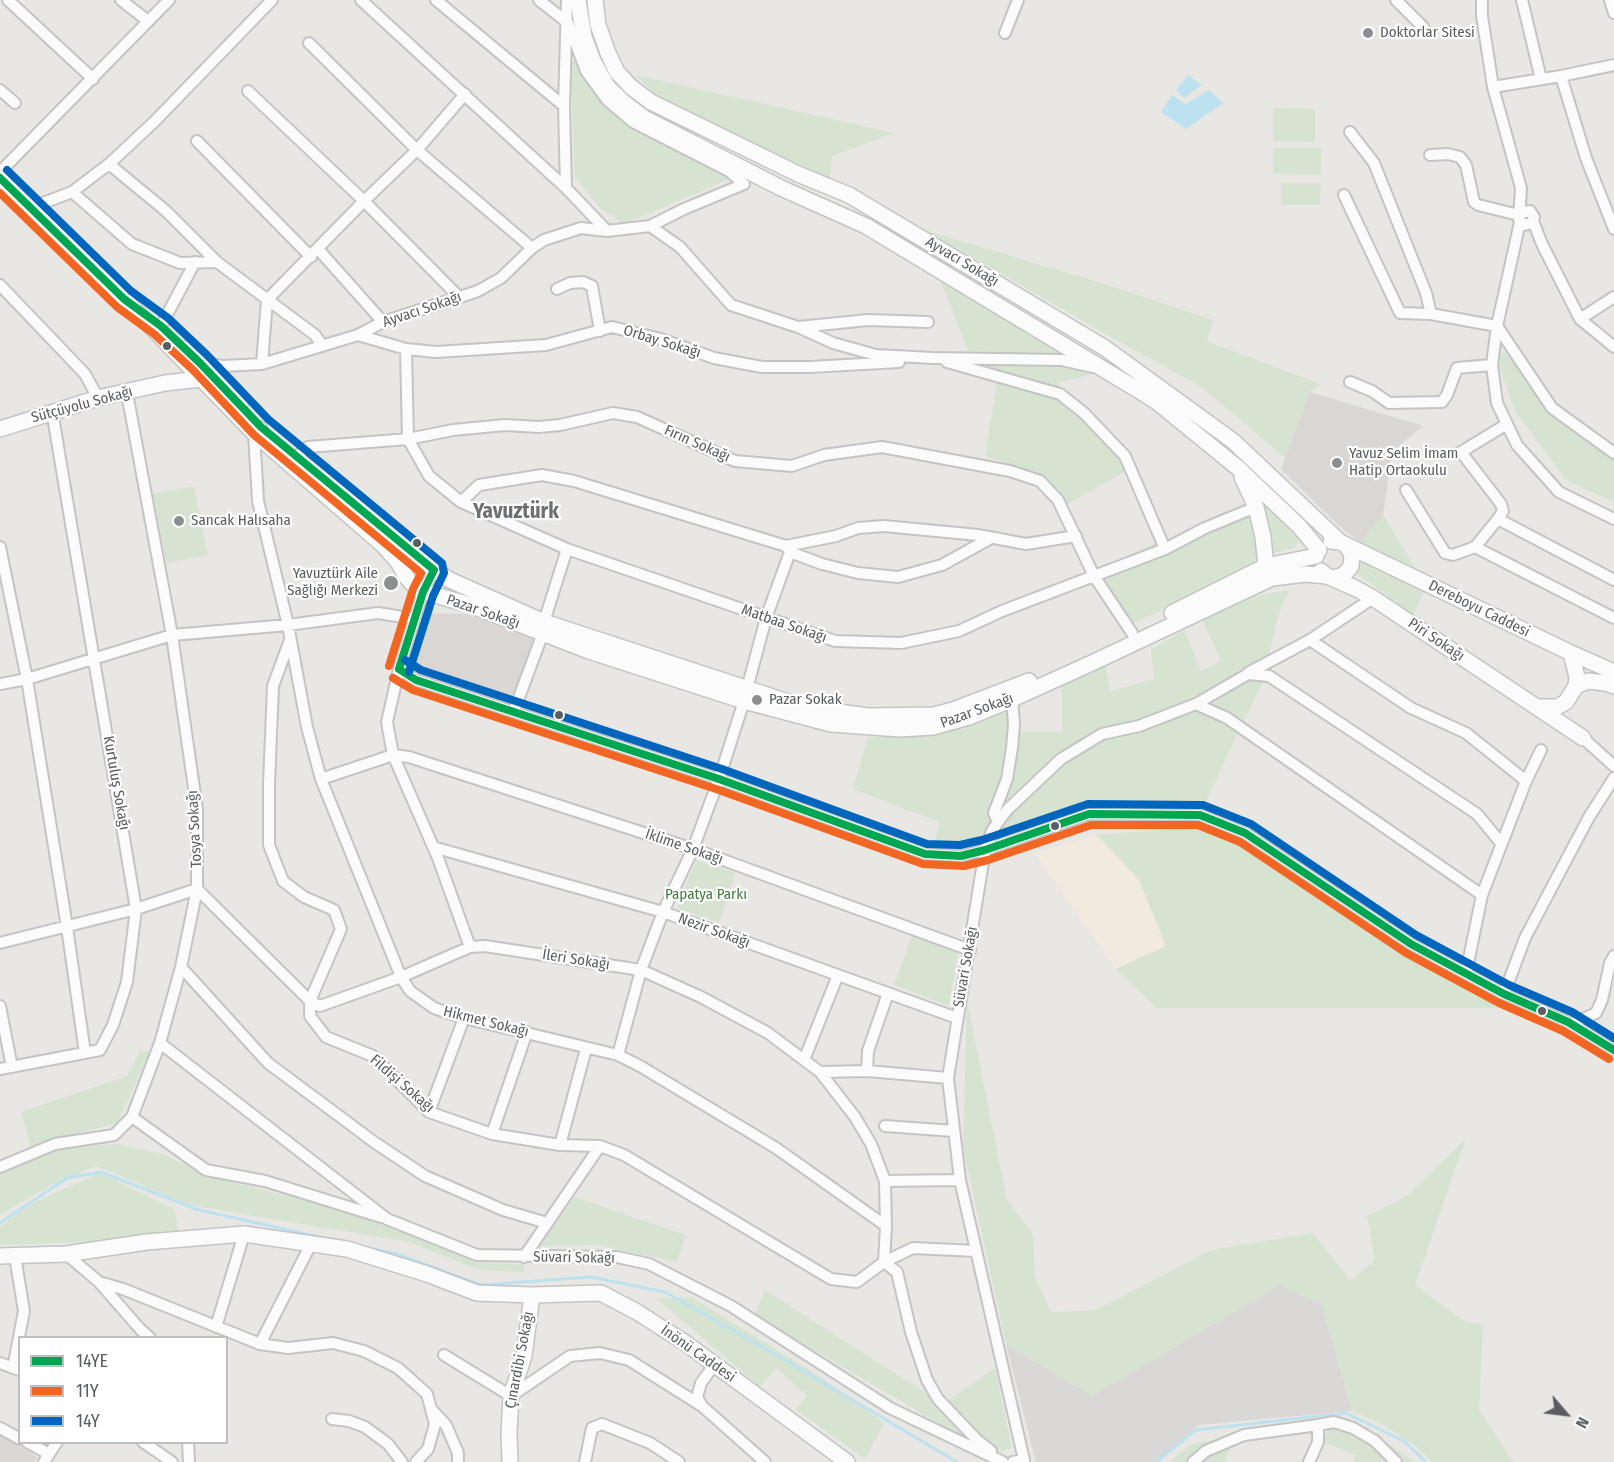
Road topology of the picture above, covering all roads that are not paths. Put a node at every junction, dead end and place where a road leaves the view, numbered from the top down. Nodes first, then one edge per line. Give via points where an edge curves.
1 (8, 0) edge
2 (121, 0) edge
3 (169, 0) edge
4 (272, 0) edge
5 (361, 0) edge
6 (436, 0) edge
7 (539, 0) edge
8 (567, 0) edge
9 (578, 0) edge
10 (595, 0) edge
11 (1018, 0) edge
12 (1396, 0) edge
13 (1482, 0) edge
14 (1522, 0) edge
15 (1610, 0) edge
16 (1614, 13) edge
17 (148, 21) junction
18 (568, 23) junction
19 (1424, 28) dead end
20 (1005, 33) dead end
21 (309, 43) dead end
22 (1614, 64) edge
23 (1561, 76) junction
24 (93, 79) junction
25 (1541, 79) junction
26 (1493, 87) junction
27 (0, 90) edge
28 (248, 91) dead end
29 (465, 94) junction
30 (15, 104) dead end
31 (564, 106) junction
32 (1350, 132) dead end
33 (197, 141) dead end
34 (417, 150) junction
35 (1430, 156) dead end
36 (109, 164) junction
37 (0, 172) edge
38 (0, 178) edge
39 (566, 188) junction
40 (72, 192) junction
41 (1344, 195) dead end
42 (364, 201) junction
43 (30, 208) junction
44 (1525, 218) junction
45 (650, 226) junction
46 (1614, 229) edge
47 (608, 231) junction
48 (532, 248) junction
49 (314, 253) junction
50 (195, 262) junction
51 (217, 262) junction
52 (0, 285) edge
53 (557, 289) dead end
54 (459, 297) junction
55 (1614, 297) edge
56 (124, 299) junction
57 (267, 300) junction
58 (1431, 314) junction
59 (1580, 319) junction
60 (383, 322) junction
61 (928, 322) dead end
62 (161, 326) junction
63 (1497, 326) junction
64 (798, 327) junction
65 (600, 331) junction
66 (358, 335) junction
67 (322, 345) junction
68 (1614, 347) edge
69 (406, 349) junction
70 (933, 358) junction
71 (262, 364) junction
72 (195, 365) junction
73 (1492, 365) junction
74 (1105, 370) junction
75 (212, 373) junction
76 (1350, 382) dead end
77 (165, 383) junction
78 (127, 393) junction
79 (98, 398) junction
80 (52, 411) junction
81 (1507, 424) junction
82 (0, 429) edge
83 (258, 430) junction
84 (408, 439) junction
85 (1614, 453) edge
86 (292, 460) junction
87 (1238, 468) junction
88 (1406, 490) dead end
89 (461, 502) junction
90 (1256, 507) junction
91 (1497, 519) junction
92 (1614, 519) edge
93 (1076, 536) junction
94 (991, 538) junction
95 (1343, 544) junction
96 (0, 547) edge
97 (1475, 547) junction
98 (567, 549) junction
99 (788, 549) junction
100 (1165, 549) junction
101 (1317, 553) junction
102 (1266, 566) junction
103 (434, 570) junction
104 (1094, 576) junction
105 (1330, 577) junction
106 (1614, 580) edge
107 (423, 592) junction
108 (1373, 598) junction
109 (766, 618) junction
110 (1614, 618) edge
111 (415, 620) junction
112 (288, 625) junction
113 (544, 628) junction
114 (1132, 633) junction
115 (172, 635) junction
116 (290, 640) junction
117 (1310, 640) junction
118 (1571, 653) junction
119 (94, 659) junction
120 (399, 669) junction
121 (1614, 672) edge
122 (1248, 674) junction
123 (27, 679) junction
124 (0, 684) edge
125 (1576, 686) junction
126 (1614, 686) edge
127 (745, 695) junction
128 (1012, 699) junction
129 (1566, 702) junction
130 (1196, 704) junction
131 (1536, 706) junction
132 (514, 711) junction
133 (1583, 738) junction
134 (1541, 750) dead end
135 (393, 755) junction
136 (1614, 766) edge
137 (321, 778) junction
138 (1614, 778) edge
139 (719, 779) junction
140 (1526, 781) junction
141 (998, 822) junction
142 (1501, 843) junction
143 (433, 847) junction
144 (693, 849) junction
145 (985, 850) junction
146 (197, 889) junction
147 (1482, 895) junction
148 (136, 909) junction
149 (663, 912) junction
150 (67, 927) junction
151 (0, 943) edge
152 (470, 947) junction
153 (970, 950) junction
154 (1614, 956) edge
155 (180, 967) junction
156 (641, 970) junction
157 (1466, 973) junction
158 (838, 975) junction
159 (401, 977) junction
160 (888, 993) junction
161 (1504, 994) junction
162 (310, 1001) junction
163 (0, 1006) edge
164 (464, 1018) junction
165 (957, 1018) junction
166 (1572, 1024) junction
167 (527, 1032) junction
168 (160, 1043) junction
169 (586, 1049) junction
170 (1614, 1050) edge
171 (85, 1053) junction
172 (618, 1055) junction
173 (804, 1060) junction
174 (12, 1067) junction
175 (0, 1069) edge
176 (867, 1071) junction
177 (820, 1072) junction
178 (948, 1078) junction
179 (429, 1112) junction
180 (132, 1117) junction
181 (885, 1126) dead end
182 (954, 1131) junction
183 (492, 1134) junction
184 (560, 1145) junction
185 (600, 1146) junction
186 (0, 1167) edge
187 (960, 1180) junction
188 (885, 1181) junction
189 (387, 1219) junction
190 (547, 1223) junction
191 (886, 1226) junction
192 (244, 1234) junction
193 (311, 1244) junction
194 (976, 1251) junction
195 (66, 1254) junction
196 (7, 1256) edge
197 (524, 1257) junction
198 (884, 1262) junction
199 (99, 1282) junction
200 (532, 1295) junction
201 (216, 1327) junction
202 (137, 1333) edge
203 (21, 1336) edge
204 (260, 1344) junction
205 (444, 1355) dead end
206 (0, 1363) edge
207 (714, 1365) junction
208 (16, 1369) edge
209 (511, 1396) junction
210 (702, 1406) junction
211 (431, 1408) junction
212 (332, 1419) dead end
213 (1318, 1425) junction
214 (0, 1428) edge
215 (18, 1438) edge
216 (28, 1444) edge
217 (56, 1444) edge
218 (145, 1444) edge
219 (188, 1444) edge
220 (46, 1458) edge
221 (172, 1462) edge
222 (189, 1462) edge
223 (402, 1462) edge
224 (416, 1462) edge
225 (458, 1462) edge
226 (510, 1462) edge
227 (585, 1462) edge
228 (679, 1462) edge
229 (765, 1462) edge
230 (847, 1462) edge
231 (1003, 1462) edge
232 (1013, 1462) edge
233 (1193, 1462) edge
234 (1309, 1462) edge
235 (1396, 1462) edge

1 - 24 street
2 - 17 street
3 - 17 street
4 - 36 street
5 - 29 street
6 - 31 street
7 - 18 street
8 - 18 street
9 - 74 main road via 592,61 607,86 644,118 781,188 866,226
10 - 95 main road, Ayvacı Sokağı via 598,25 617,72 651,102 849,195 1105,348 1233,441
11 - 20 street
12 - 19 street
13 - 26 street
14 - 25 street
15 - 16 street
17 - 24 street
18 - 31 street
18 - 45 street, Ayvacı Sokağı via 586,71 608,101 633,122 729,171 744,184
21 - 34 street
22 - 23 street
23 - 25 street
23 - 46 street via 1586,158
24 - 37 street
25 - 26 street
26 - 44 street via 1521,188
27 - 30 street
28 - 42 street
29 - 34 street
29 - 39 street
31 - 39 street
32 - 58 street via 1374,163
33 - 49 street
34 - 42 street
34 - 48 street
35 - 44 street via 1460,156 1466,165 1474,202
36 - 40 street
36 - 51 street via 166,211
38 - 43 main road
39 - 47 street
40 - 43 street
40 - 50 street via 132,244 180,263
41 - 58 street via 1401,313
42 - 49 street
42 - 54 street
43 - 56 main road
44 - 59 street
44 - 63 street
45 - 47 street, Ayvacı Sokağı
45 - 64 street via 680,247 731,305
47 - 48 street, Ayvacı Sokağı via 581,228
48 - 54 street, Ayvacı Sokağı via 501,278
49 - 57 street
49 - 60 street
50 - 51 street
50 - 62 street
51 - 57 street
52 - 79 street via 85,374
53 - 65 street via 570,283 592,286
54 - 60 street, Ayvacı Sokağı
55 - 59 street
56 - 62 main road
56 - 72 main road
57 - 67 street via 315,335
57 - 71 street
58 - 63 street
59 - 68 street
60 - 66 street, Ayvacı Sokağı
61 - 64 street via 868,320
62 - 72 main road
63 - 73 street
63 - 85 street via 1552,408
64 - 70 street via 833,343 876,355
65 - 69 street, Orbay Sokağı via 546,345 436,352
65 - 70 street, Orbay Sokağı via 612,327 714,358 762,367
66 - 67 street, Ayvacı Sokağı
66 - 69 street, Orbay Sokağı
67 - 71 street, Ayvacı Sokağı
69 - 84 street
70 - 74 street via 1062,360
70 - 100 street via 1060,394 1084,413 1125,456
71 - 75 street, Ayvacı Sokağı
72 - 75 main road
72 - 75 street, Ayvacı Sokağı
72 - 77 main road
73 - 76 street via 1456,368 1442,402 1389,403
73 - 81 street via 1497,403
74 - 87 main road via 1157,402
75 - 77 main road
75 - 83 main road
77 - 78 main road, Sütçüyolu Sokağı
78 - 79 main road, Sütçüyolu Sokağı
78 - 115 street, Tosya Sokağı
79 - 80 main road, Sütçüyolu Sokağı
80 - 82 main road, Sütçüyolu Sokağı
80 - 119 street, Kurtuluş Sokağı
81 - 91 street via 1461,452 1501,504 1503,511
81 - 92 street via 1517,445 1559,492
83 - 86 main road
83 - 112 street via 258,501
84 - 86 street, Fırın Sokağı via 308,447
84 - 89 street, Matbaa Sokağı via 429,476
84 - 93 street, Fırın Sokağı via 505,425 560,425 613,413 637,417 735,461 763,465 792,466 824,455 882,447 1010,471 1040,482 1058,500
86 - 103 main road, Pazar Sokağı
86 - 107 main road via 383,545 407,578
87 - 90 main road
87 - 101 main road via 1299,526
88 - 97 street via 1445,553 1453,555
89 - 98 street, Matbaa Sokağı
89 - 99 street via 479,485 542,475 574,481
90 - 100 street, Matbaa Sokağı
90 - 102 main road
91 - 97 street
91 - 106 street
93 - 94 street via 1026,544
93 - 104 street, Fırın Sokağı
94 - 99 street via 884,526 858,528
94 - 99 street via 942,565 898,578 840,569
95 - 101 main road via 1328,542
95 - 105 main road via 1352,555 1351,566 1344,575
95 - 118 main road, Dereboyu Caddesi
96 - 123 street
97 - 110 street
98 - 109 street, Matbaa Sokağı
98 - 113 street
99 - 109 street
100 - 104 street, Matbaa Sokağı
101 - 102 main road, Pazar Sokağı
101 - 105 main road via 1318,568
102 - 114 main road, Pazar Sokağı
103 - 107 street
103 - 113 main road, Pazar Sokağı
104 - 109 street, Matbaa Sokağı via 959,631 901,643 835,641
104 - 114 street, Fırın Sokağı
105 - 108 main road, Piri Sokağı
105 - 128 main road, Pazar Sokağı via 1305,574 1272,578
107 - 111 street
107 - 113 main road, Pazar Sokağı
108 - 117 street
108 - 131 main road, Piri Sokağı
109 - 127 street
111 - 112 street via 378,613
111 - 120 street
112 - 115 street
112 - 116 street
113 - 127 main road, Pazar Sokağı
113 - 132 street
114 - 127 main road, Pazar Sokağı via 1064,668 934,715 868,716
115 - 119 street
115 - 146 street, Tosya Sokağı via 197,809
116 - 137 street, Hikmet Sokağı
116 - 162 street via 273,686 269,845 283,881 304,897 334,910 341,928
117 - 122 street
117 - 140 street via 1411,708 1466,733
118 - 121 main road, Dereboyu Caddesi
118 - 125 main road
119 - 123 street
119 - 148 street, Kurtuluş Sokağı
120 - 132 street via 416,680
120 - 135 street via 387,722
122 - 130 street
122 - 142 street via 1269,676 1477,814
123 - 124 street
123 - 150 street
125 - 126 main road via 1588,681
125 - 129 main road
127 - 128 main road, Pazar Sokağı via 831,724 900,729 933,727
127 - 139 street
128 - 141 street via 1012,748 1007,778 994,813
129 - 131 main road via 1557,707
129 - 133 main road via 1573,725
130 - 141 street via 1139,726 1102,734 1061,759
130 - 147 street via 1227,718
131 - 133 main road, Piri Sokağı
132 - 139 street
133 - 136 street
134 - 140 street
135 - 137 street
135 - 143 street
135 - 144 street, İklime Sokağı
137 - 159 street, Hikmet Sokağı
138 - 161 street via 1525,938
139 - 144 street
139 - 145 street via 925,854 961,856
140 - 142 street
141 - 145 street, Süvari Sokağı
142 - 147 street
143 - 149 street, Nezir Sokağı
143 - 152 street
144 - 149 street
144 - 153 street, İklime Sokağı
145 - 153 street, Süvari Sokağı
145 - 157 street via 1089,814 1200,815 1245,834 1412,944
146 - 148 street
146 - 155 street, Tosya Sokağı
146 - 162 street
147 - 157 street
148 - 150 street
148 - 171 street, Kurtuluş Sokağı via 128,982 113,1025 100,1050
149 - 156 street
149 - 158 street, Nezir Sokağı
150 - 151 street
150 - 171 street
152 - 156 street, İleri Sokağı
152 - 159 street
153 - 165 street, Süvari Sokağı
154 - 166 street via 1596,1013
155 - 168 street, Tosya Sokağı
155 - 190 street via 268,1063 374,1142 425,1176 503,1210
156 - 172 street
156 - 173 street, İleri Sokağı via 768,1033
157 - 161 street
158 - 160 street, Nezir Sokağı
158 - 173 street
159 - 162 street via 320,1006
159 - 164 street, Hikmet Sokağı via 410,991 434,1008
160 - 165 street, Nezir Sokağı
160 - 176 street via 868,1051
161 - 166 street
162 - 179 street, Fildişi Sokağı via 310,1016 326,1037 373,1056
163 - 174 street
164 - 167 street, Hikmet Sokağı
164 - 179 street
165 - 178 street, Süvari Sokağı
166 - 170 street
167 - 169 street, Hikmet Sokağı
167 - 183 street
168 - 180 street, Tosya Sokağı
168 - 189 street, Süvari Sokağı
169 - 172 street, Hikmet Sokağı
169 - 184 street
171 - 174 street, Kurtuluş Sokağı
172 - 191 street, Hikmet Sokağı via 776,1148
173 - 177 street, İleri Sokağı
174 - 175 street, Kurtuluş Sokağı
176 - 177 street
176 - 178 street
177 - 188 street, İleri Sokağı via 855,1117 871,1144
178 - 182 street, Süvari Sokağı
179 - 183 street, Fildişi Sokağı
180 - 186 street, Tosya Sokağı via 114,1135 55,1144
180 - 189 street via 206,1170 265,1181
181 - 182 street
182 - 187 street, Süvari Sokağı
183 - 184 street, Fildişi Sokağı
184 - 185 street, Fildişi Sokağı
185 - 190 street
185 - 198 street, Fildişi Sokağı via 629,1158 831,1279 857,1282
187 - 188 street
187 - 194 street, Süvari Sokağı
188 - 191 street, İleri Sokağı
189 - 197 street, Süvari Sokağı via 477,1255
190 - 197 street
191 - 198 street, İleri Sokağı
192 - 193 main road, İnönü Caddesi
192 - 195 main road, İnönü Caddesi
192 - 201 street
193 - 200 main road, İnönü Caddesi via 347,1249 477,1293
193 - 204 street
194 - 198 street, Fildişi Sokağı via 913,1248
194 - 232 street, Süvari Sokağı via 1024,1460
195 - 196 main road, İnönü Caddesi
195 - 199 street
196 - 203 street via 24,1311
197 - 231 street, Süvari Sokağı via 617,1257 649,1264 731,1306 890,1408
198 - 231 street via 897,1272 911,1332 927,1380 938,1399
199 - 201 street
199 - 202 street
200 - 207 main road, İnönü Caddesi via 601,1293 637,1312
200 - 209 main road, Çınardibi Sokağı via 524,1356
201 - 204 street
204 - 211 street via 288,1348 333,1343 364,1351 398,1368 427,1394
205 - 209 street
206 - 208 street
207 - 210 street via 701,1383 698,1397
207 - 230 main road, İnönü Caddesi
209 - 210 street via 570,1356 600,1353 629,1360
209 - 226 main road, Çınardibi Sokağı
210 - 229 street
211 - 224 street via 435,1424 428,1449
211 - 225 street via 446,1425
212 - 223 street via 365,1427 388,1444
213 - 233 street via 1244,1435 1206,1451
213 - 234 street via 1318,1442
213 - 235 street via 1334,1422 1353,1428
214 - 215 street
216 - 220 street
217 - 220 street
218 - 221 street
219 - 222 street
227 - 228 street via 592,1428 602,1424 650,1443

